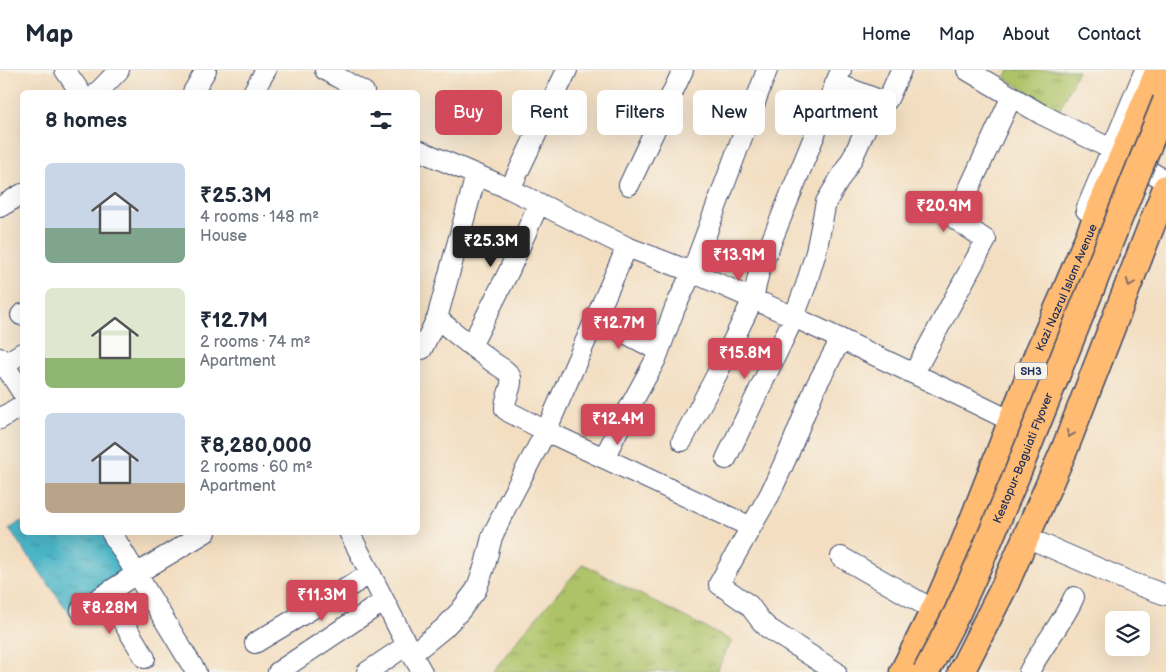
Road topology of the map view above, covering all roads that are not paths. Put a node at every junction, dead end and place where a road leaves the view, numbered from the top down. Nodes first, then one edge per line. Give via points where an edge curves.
1 (65, 70) edge
2 (119, 70) edge
3 (206, 70) edge
4 (266, 70) edge
5 (325, 70) edge
6 (567, 70) edge
7 (683, 70) edge
8 (767, 70) edge
9 (901, 70) edge
10 (967, 70) edge
11 (1145, 70) edge
12 (1159, 70) edge
13 (838, 77) edge
14 (79, 90) edge
15 (100, 90) edge
16 (194, 90) edge
17 (254, 90) edge
18 (360, 90) edge
19 (862, 90) edge
20 (891, 90) edge
21 (1012, 96) junction
22 (1151, 107) edge
23 (863, 135) edge
24 (1166, 145) edge
25 (420, 151) edge
26 (1117, 152) junction
27 (476, 175) junction
28 (1166, 182) edge
29 (629, 185) dead end
30 (1166, 188) edge
31 (510, 189) junction
32 (20, 195) edge
33 (539, 203) junction
34 (0, 207) edge
35 (627, 246) junction
36 (692, 272) junction
37 (753, 299) junction
38 (438, 316) junction
39 (794, 317) junction
40 (596, 318) junction
41 (841, 338) junction
42 (471, 346) junction
43 (420, 349) edge
44 (659, 351) junction
45 (20, 354) edge
46 (1, 363) edge
47 (914, 373) junction
48 (20, 389) edge
49 (20, 406) edge
50 (1003, 418) junction
51 (0, 419) edge
52 (546, 431) junction
53 (682, 441) dead end
54 (604, 458) junction
55 (726, 459) dead end
56 (751, 527) junction
57 (113, 535) edge
58 (201, 535) edge
59 (350, 535) edge
60 (1026, 537) junction
61 (841, 557) dead end
62 (136, 574) junction
63 (370, 574) junction
64 (106, 594) junction
65 (1166, 595) edge
66 (1074, 597) dead end
67 (384, 601) junction
68 (925, 605) junction
69 (81, 610) dead end
70 (255, 643) dead end
71 (409, 649) junction
72 (145, 658) dead end
73 (196, 672) edge
74 (278, 672) edge
75 (368, 672) edge
76 (422, 672) edge
77 (836, 672) edge
78 (890, 672) edge
79 (903, 672) edge
80 (926, 672) edge
81 (946, 672) edge
82 (962, 672) edge
83 (1029, 672) edge

1 - 14 street
2 - 15 street
3 - 16 street
4 - 17 street
5 - 18 street
6 - 31 street
7 - 29 street
8 - 36 street
9 - 20 street
10 - 21 street
11 - 22 street, Kazi Nazrul Islam Avenue
12 - 22 main road, Kazi Nazrul Islam Avenue / SH3
13 - 19 street
13 - 37 street via 759,272
21 - 26 street
21 - 47 street via 955,219 986,240
22 - 26 main road, Kazi Nazrul Islam Avenue / SH3
22 - 80 main road, Kestopur-Baguiati Flyover, bridge via 1017,474 957,613
23 - 39 street via 826,202 816,252
24 - 81 main road, Kestopur-Baguiati Flyover via 1009,534
25 - 27 street
26 - 28 street
26 - 50 street, Kazi Nazrul Islam Avenue via 1047,304
26 - 79 main road, Kazi Nazrul Islam Avenue / SH3 via 1069,283 1038,353 964,543
27 - 31 street
27 - 38 street
30 -> 60 main road via 1065,448
31 - 33 street
32 - 34 street
33 - 35 street
33 - 42 street
35 - 36 street
35 - 40 street
36 - 37 street
36 - 44 street
37 - 39 street
37 - 53 street
38 - 42 street
38 - 43 street
39 - 41 street
39 - 55 street
40 - 44 street
40 - 52 street
41 - 47 street
41 - 56 street via 814,388 770,494
42 - 52 street via 510,376 505,409
44 - 54 street
45 - 46 street
46 - 48 street
47 - 50 street
49 - 51 street
50 - 68 street, Kazi Nazrul Islam Avenue
52 - 54 street
52 - 71 street via 492,537 476,590 444,628
54 - 56 street
56 - 77 street via 719,584 749,605 768,628
57 - 62 street
58 - 62 street
59 - 63 street
60 - 65 street
60 - 82 main road
61 - 68 street
62 - 64 street
62 - 73 street
63 - 67 street
63 - 70 street
64 - 69 street
64 - 72 street
66 - 83 street
67 - 71 street
67 - 74 street
68 - 78 street, Kazi Nazrul Islam Avenue
71 - 75 street
71 - 76 street

